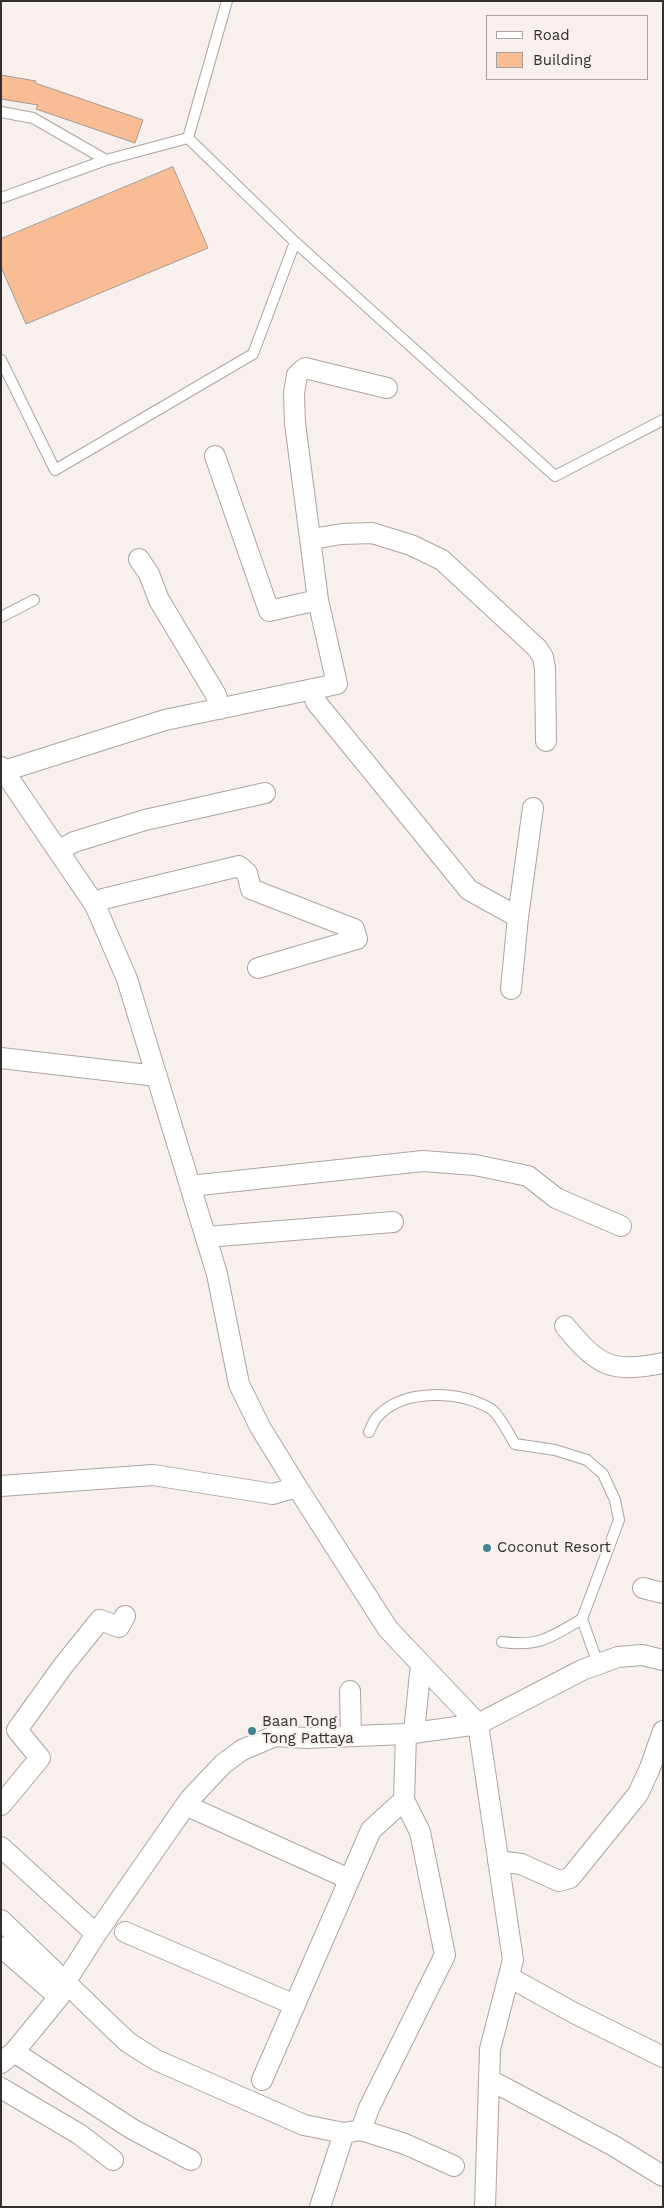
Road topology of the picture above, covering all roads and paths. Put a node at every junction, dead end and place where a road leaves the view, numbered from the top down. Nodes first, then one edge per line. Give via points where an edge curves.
1 (227, 1) edge
2 (1, 112) edge
3 (188, 138) junction
4 (106, 160) junction
5 (1, 198) edge
6 (295, 242) junction
7 (1, 360) edge
8 (387, 388) dead end
9 (663, 420) edge
10 (215, 456) dead end
11 (311, 539) junction
12 (139, 560) dead end
13 (34, 600) dead end
14 (318, 600) junction
15 (1, 617) edge
16 (312, 690) junction
17 (220, 709) junction
18 (546, 741) dead end
19 (6, 780) edge
20 (264, 794) dead end
21 (533, 808) dead end
22 (59, 850) junction
23 (95, 905) junction
24 (518, 917) junction
25 (258, 968) dead end
26 (512, 989) dead end
27 (1, 1058) edge
28 (157, 1076) junction
29 (190, 1186) junction
30 (393, 1222) dead end
31 (621, 1226) dead end
32 (206, 1236) junction
33 (565, 1326) dead end
34 (663, 1363) edge
35 (369, 1432) dead end
36 (1, 1486) edge
37 (297, 1487) junction
38 (643, 1588) dead end
39 (663, 1592) edge
40 (125, 1616) dead end
41 (582, 1619) junction
42 (502, 1642) dead end
43 (663, 1660) edge
44 (421, 1664) junction
45 (598, 1664) junction
46 (350, 1691) dead end
47 (478, 1724) junction
48 (663, 1731) edge
49 (410, 1733) junction
50 (351, 1736) junction
51 (404, 1800) junction
52 (1, 1805) edge
53 (194, 1809) dead end
54 (1, 1847) edge
55 (498, 1861) junction
56 (349, 1879) junction
57 (1, 1920) edge
58 (124, 1932) dead end
59 (96, 1934) junction
60 (4, 1954) edge
61 (509, 1977) junction
62 (63, 1989) junction
63 (295, 2005) junction
64 (663, 2057) edge
65 (8, 2058) edge
66 (262, 2080) dead end
67 (490, 2080) junction
68 (1, 2088) edge
69 (353, 2132) junction
70 (113, 2160) dead end
71 (191, 2160) dead end
72 (454, 2166) dead end
73 (663, 2176) edge
74 (320, 2207) edge
75 (485, 2207) edge

1 - 3 lane
2 - 4 lane via 33,118
3 - 4 lane
3 - 6 lane
4 - 5 lane
6 - 7 lane via 253,354 55,470
6 - 9 lane via 555,476
8 - 11 street via 305,368 297,375 295,423
10 - 14 street via 269,611
11 - 14 street
11 - 18 street via 372,533 411,545 442,560 543,657
12 - 17 street via 216,695
13 - 15 lane
14 - 16 street via 337,684
16 - 17 street
16 - 24 street via 316,702 469,890
17 - 19 street via 165,720
19 - 22 street
20 - 22 street via 145,820 74,842
21 - 24 street
22 - 23 street
23 - 25 street via 103,899 239,866 247,873 251,889 354,929 357,939
23 - 28 street via 127,979
24 - 26 street
27 - 28 street
28 - 29 street
29 - 31 street via 424,1161 475,1165 528,1176 556,1198
29 - 32 street
30 - 32 street
32 - 37 street via 239,1384 260,1427
33 - 34 street via 578,1342 617,1368 633,1369
35 - 41 lane via 377,1416 404,1400 444,1396 465,1399 493,1410 515,1444 555,1450 587,1460 604,1474 616,1500 619,1520
36 - 37 street via 153,1476 273,1494
37 - 44 street via 388,1628
38 - 39 street
40 - 52 street via 119,1627 100,1620 17,1730 40,1758
41 - 42 lane via 541,1642 521,1645
41 - 45 lane
43 - 45 street via 642,1655 618,1657
44 - 47 street
44 - 49 street
45 - 47 street
46 - 50 street
47 - 49 street
47 - 55 street
48 - 55 street via 638,1794 570,1878 559,1881 521,1864
49 - 50 street
49 - 51 street
50 - 59 street via 275,1736 242,1750 190,1800
51 - 56 street via 371,1830
51 - 69 street via 420,1832 445,1955 369,2108
53 - 56 street
54 - 59 street
55 - 61 street via 513,1960
56 - 63 street
57 - 62 street
58 - 63 street
59 - 62 street
60 - 62 street
61 - 64 street
61 - 67 street via 490,2049
62 - 65 street
62 - 69 street via 123,2038 156,2060 304,2125
63 - 66 street
65 - 71 street
67 - 73 street
67 - 75 street
68 - 70 street via 80,2134
69 - 72 street via 405,2144
69 - 74 street

